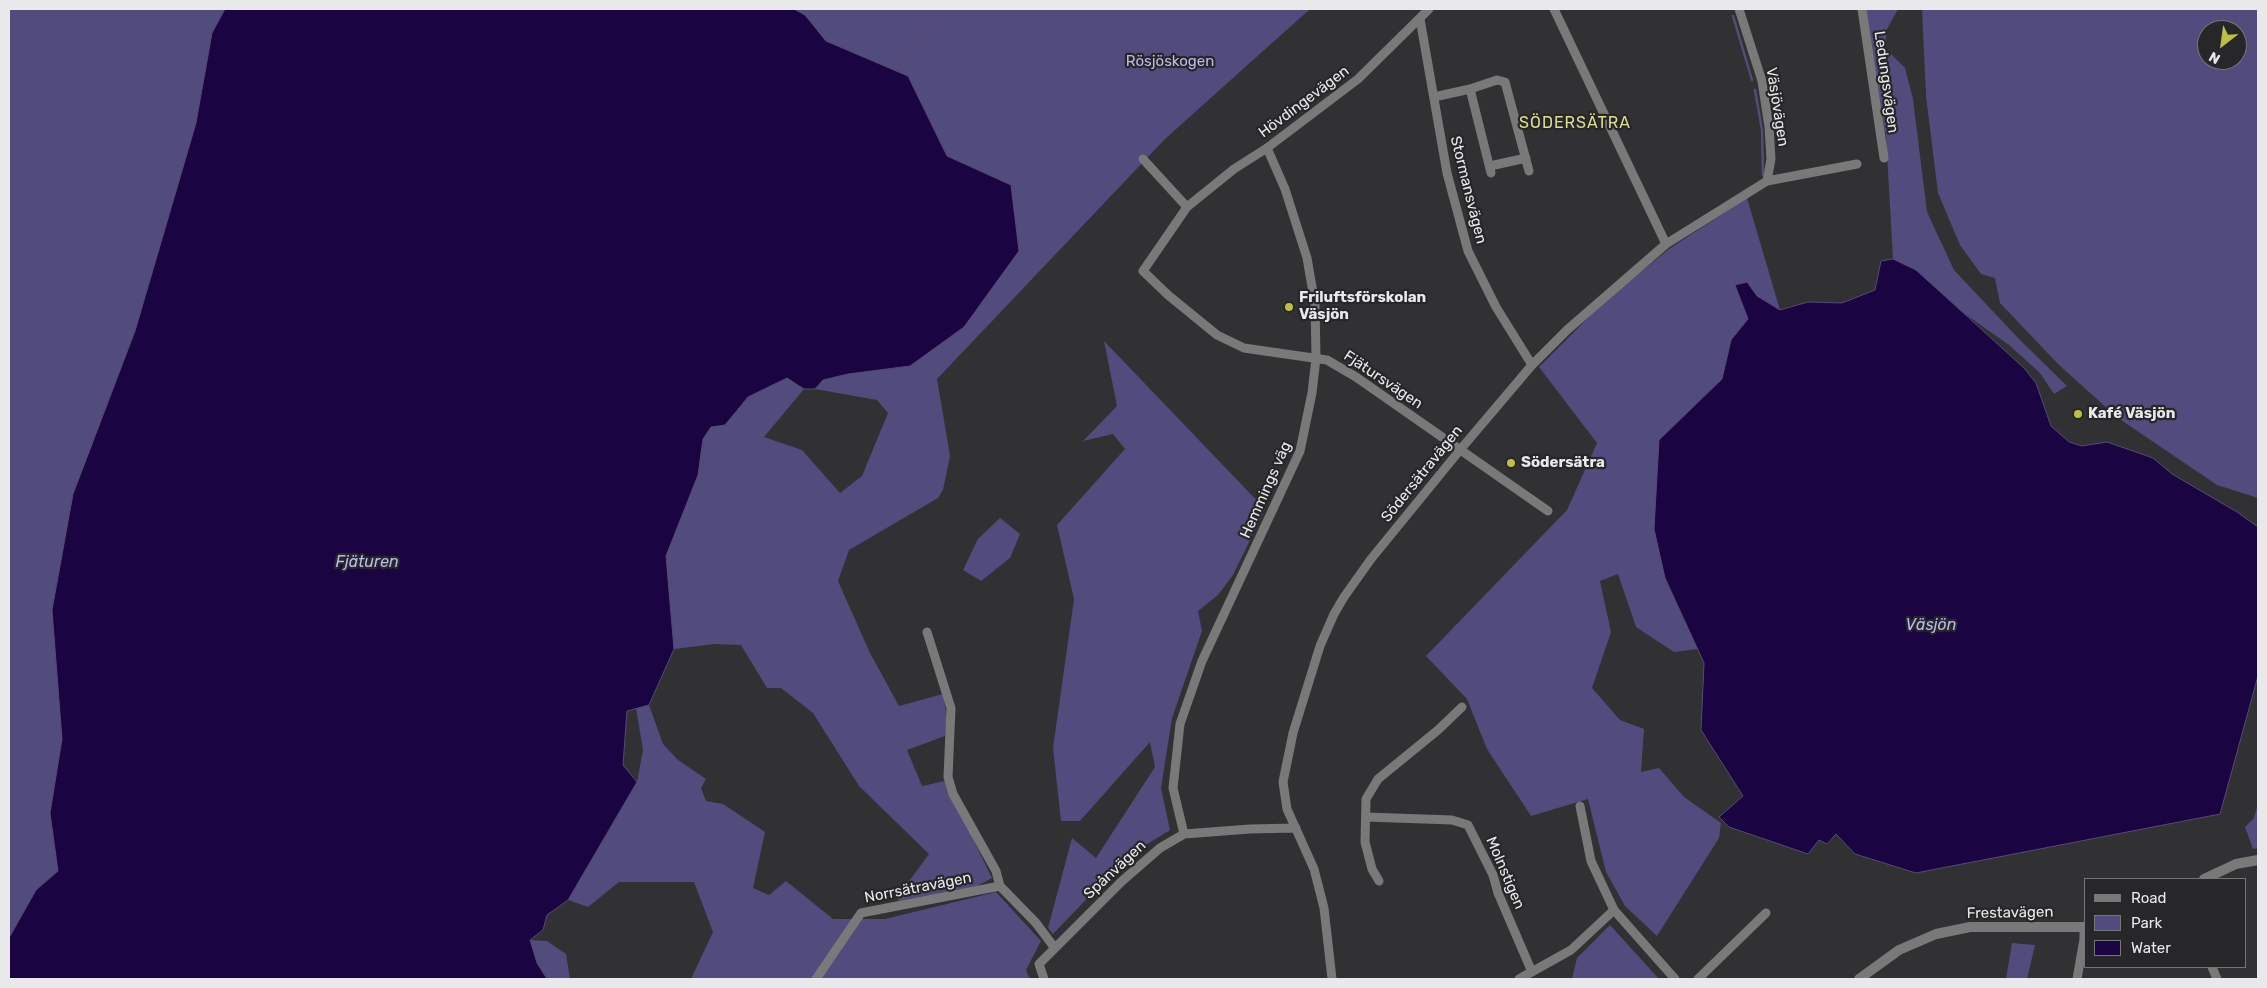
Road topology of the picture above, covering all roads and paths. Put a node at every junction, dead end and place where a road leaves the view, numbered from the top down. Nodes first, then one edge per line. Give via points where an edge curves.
1 (1430, 9) edge
2 (1554, 9) edge
3 (1739, 9) edge
4 (1862, 9) edge
5 (1420, 19) junction
6 (1470, 89) junction
7 (1434, 97) junction
8 (1267, 148) junction
9 (1526, 158) junction
10 (1884, 158) dead end
11 (1143, 159) dead end
12 (1857, 164) dead end
13 (1529, 171) dead end
14 (1767, 181) junction
15 (1187, 207) junction
16 (1666, 244) junction
17 (1143, 271) joint
18 (1316, 358) junction
19 (1532, 365) junction
20 (1460, 450) junction
21 (1548, 511) dead end
22 (927, 632) dead end
23 (1462, 707) dead end
24 (1580, 806) dead end
25 (1366, 817) junction
26 (1296, 828) junction
27 (1184, 834) junction
28 (2258, 860) edge
29 (2206, 878) edge
30 (1379, 881) dead end
31 (1000, 886) junction
32 (1614, 910) junction
33 (1766, 913) dead end
34 (2084, 927) edge
35 (2084, 939) edge
36 (1054, 947) junction
37 (1532, 972) junction
38 (816, 979) edge
39 (1044, 979) edge
40 (1332, 979) edge
41 (1519, 979) edge
42 (1675, 979) edge
43 (1698, 979) edge
44 (1859, 979) edge
45 (2077, 979) edge

1 - 5 street, Hövdingevägen
2 - 16 street
3 - 14 street, Väsjövägen via 1762,81 1770,151
4 - 10 street, Ledungsvägen
5 - 7 street, Stormansvägen
5 - 8 street, Hövdingevägen via 1358,79
6 - 7 street
6 - 9 street via 1497,80 1505,82
6 - 9 street, Stormansvägen via 1491,170
7 - 19 street, Stormansvägen via 1447,173 1468,251 1496,307
8 - 15 street, Hövdingevägen via 1234,169
8 - 18 street, Hemmings väg via 1285,189 1308,258
9 - 13 street
11 - 15 street
12 - 14 street, Södersätravägen
14 - 16 street, Södersätravägen
15 - 17 street, Hövdingevägen
16 - 19 street, Södersätravägen via 1567,330
17 - 18 street, Fjätursvägen via 1217,335 1244,348
18 - 20 street, Fjätursvägen via 1327,360 1356,378
18 - 27 street, Hemmings väg via 1300,451 1202,661 1180,724 1174,788
19 - 20 street, Södersätravägen
20 - 21 street, Fjätursvägen
20 - 26 street, Södersätravägen via 1368,563 1344,597 1326,631 1284,770 1287,808
22 - 31 street, Norrsätravägen via 951,708 948,777 953,794 996,871
23 - 25 street via 1378,779 1366,799
24 - 32 street via 1591,861
25 - 30 street via 1366,842 1372,869
25 - 37 street, Molnstigen via 1452,820 1468,825 1493,875
26 - 27 street, Spånvägen
26 - 40 street, Södersätravägen via 1314,869 1324,908
27 - 36 street, Spånvägen via 1141,863
28 - 29 street via 2236,864
31 - 36 street, Norrsätravägen
31 - 38 street, Norrsätravägen via 861,913
32 - 37 street via 1571,950
32 - 42 street
33 - 43 street
34 - 44 street, Frestavägen via 1970,926 1899,950
35 - 45 street
36 - 39 street via 1038,964
37 - 41 street

